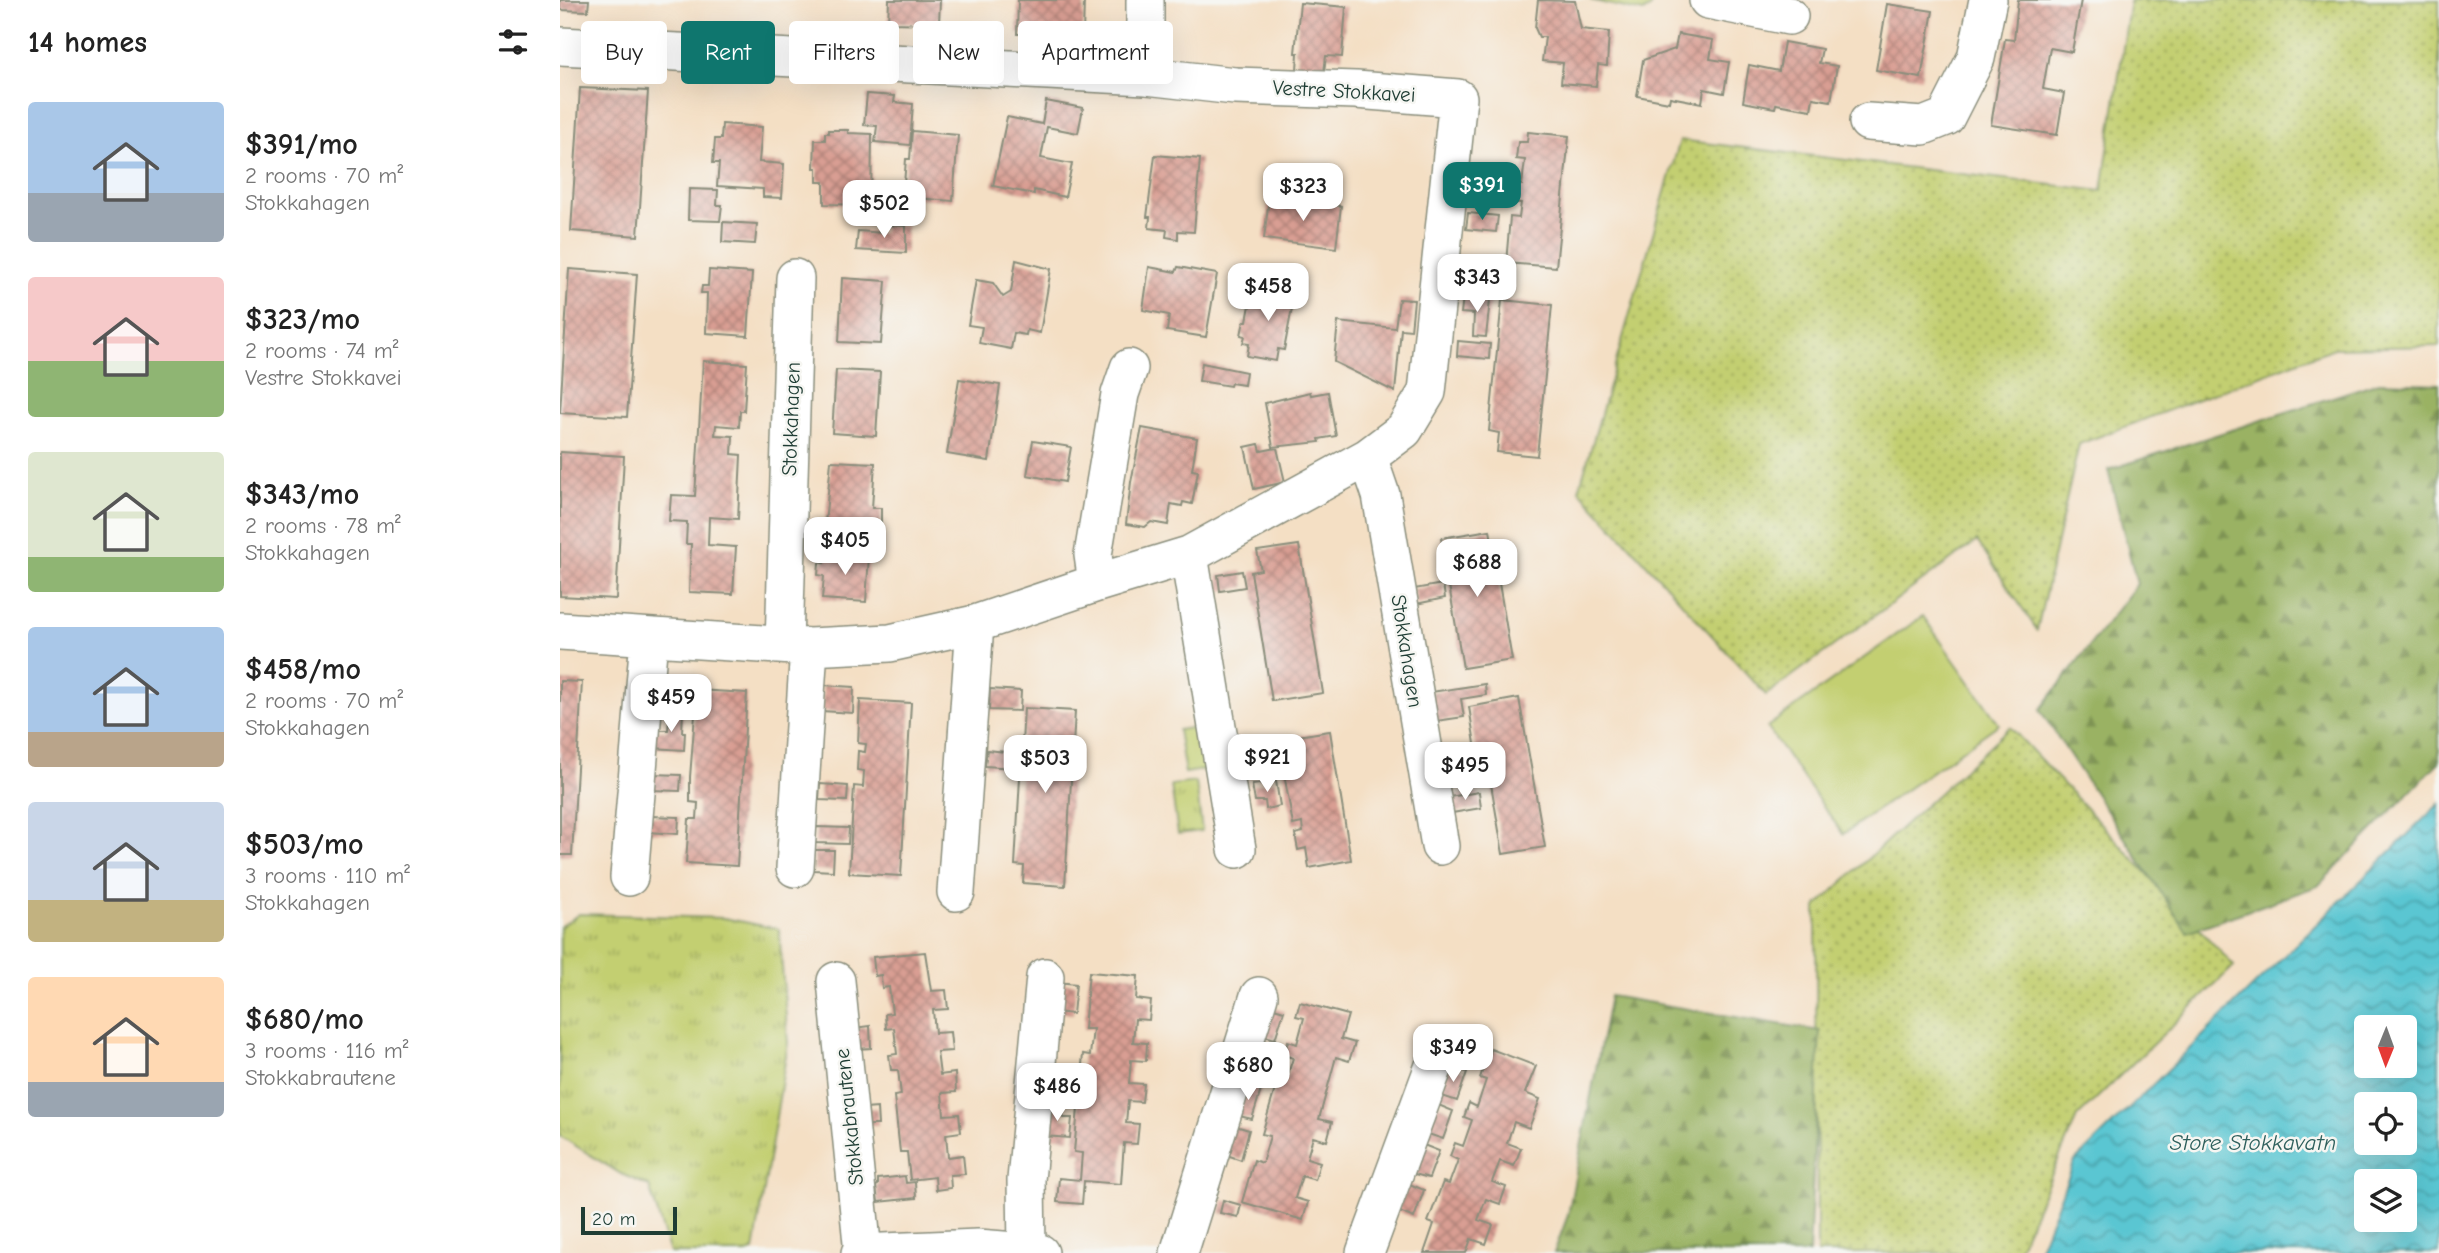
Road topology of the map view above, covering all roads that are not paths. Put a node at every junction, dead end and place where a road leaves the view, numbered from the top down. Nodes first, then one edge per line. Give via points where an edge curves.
1 (1708, 0) edge
2 (1988, 0) edge
3 (1789, 16) dead end
4 (560, 46) edge
5 (1868, 122) dead end
6 (795, 278) dead end
7 (1129, 368) dead end
8 (1368, 457) junction
9 (1189, 555) junction
10 (1097, 583) junction
11 (975, 624) junction
12 (560, 631) edge
13 (649, 638) junction
14 (797, 646) junction
15 (1440, 846) dead end
16 (1237, 849) dead end
17 (795, 868) dead end
18 (629, 877) dead end
19 (956, 892) dead end
20 (1045, 977) dead end
21 (836, 981) dead end
22 (1259, 996) dead end
23 (1434, 1066) dead end
24 (978, 1250) edge
25 (1033, 1252) edge
26 (861, 1253) edge
27 (1179, 1253) edge
28 (1365, 1253) edge

1 - 3 street
2 - 5 street via 1976,58 1946,117 1923,126
4 - 8 street, Vestre Stokkavei via 1146,76 1235,86 1458,98 1427,392 1404,430
6 - 14 street, Stokkahagen
7 - 10 street via 1120,394 1094,555
8 - 9 street
8 - 15 street, Stokkahagen via 1381,495
9 - 10 street
9 - 16 street
10 - 11 street
11 - 14 street via 890,643
11 - 19 street
12 - 13 street
13 - 14 street
13 - 18 street
14 - 17 street, Stokkahagen
20 - 25 street, Stokkabrautene via 1026,1180
21 - 26 street, Stokkabrautene
22 - 27 street
23 - 28 street
24 - 25 street, Stokkabrautene
24 - 26 street, Stokkabrautene

